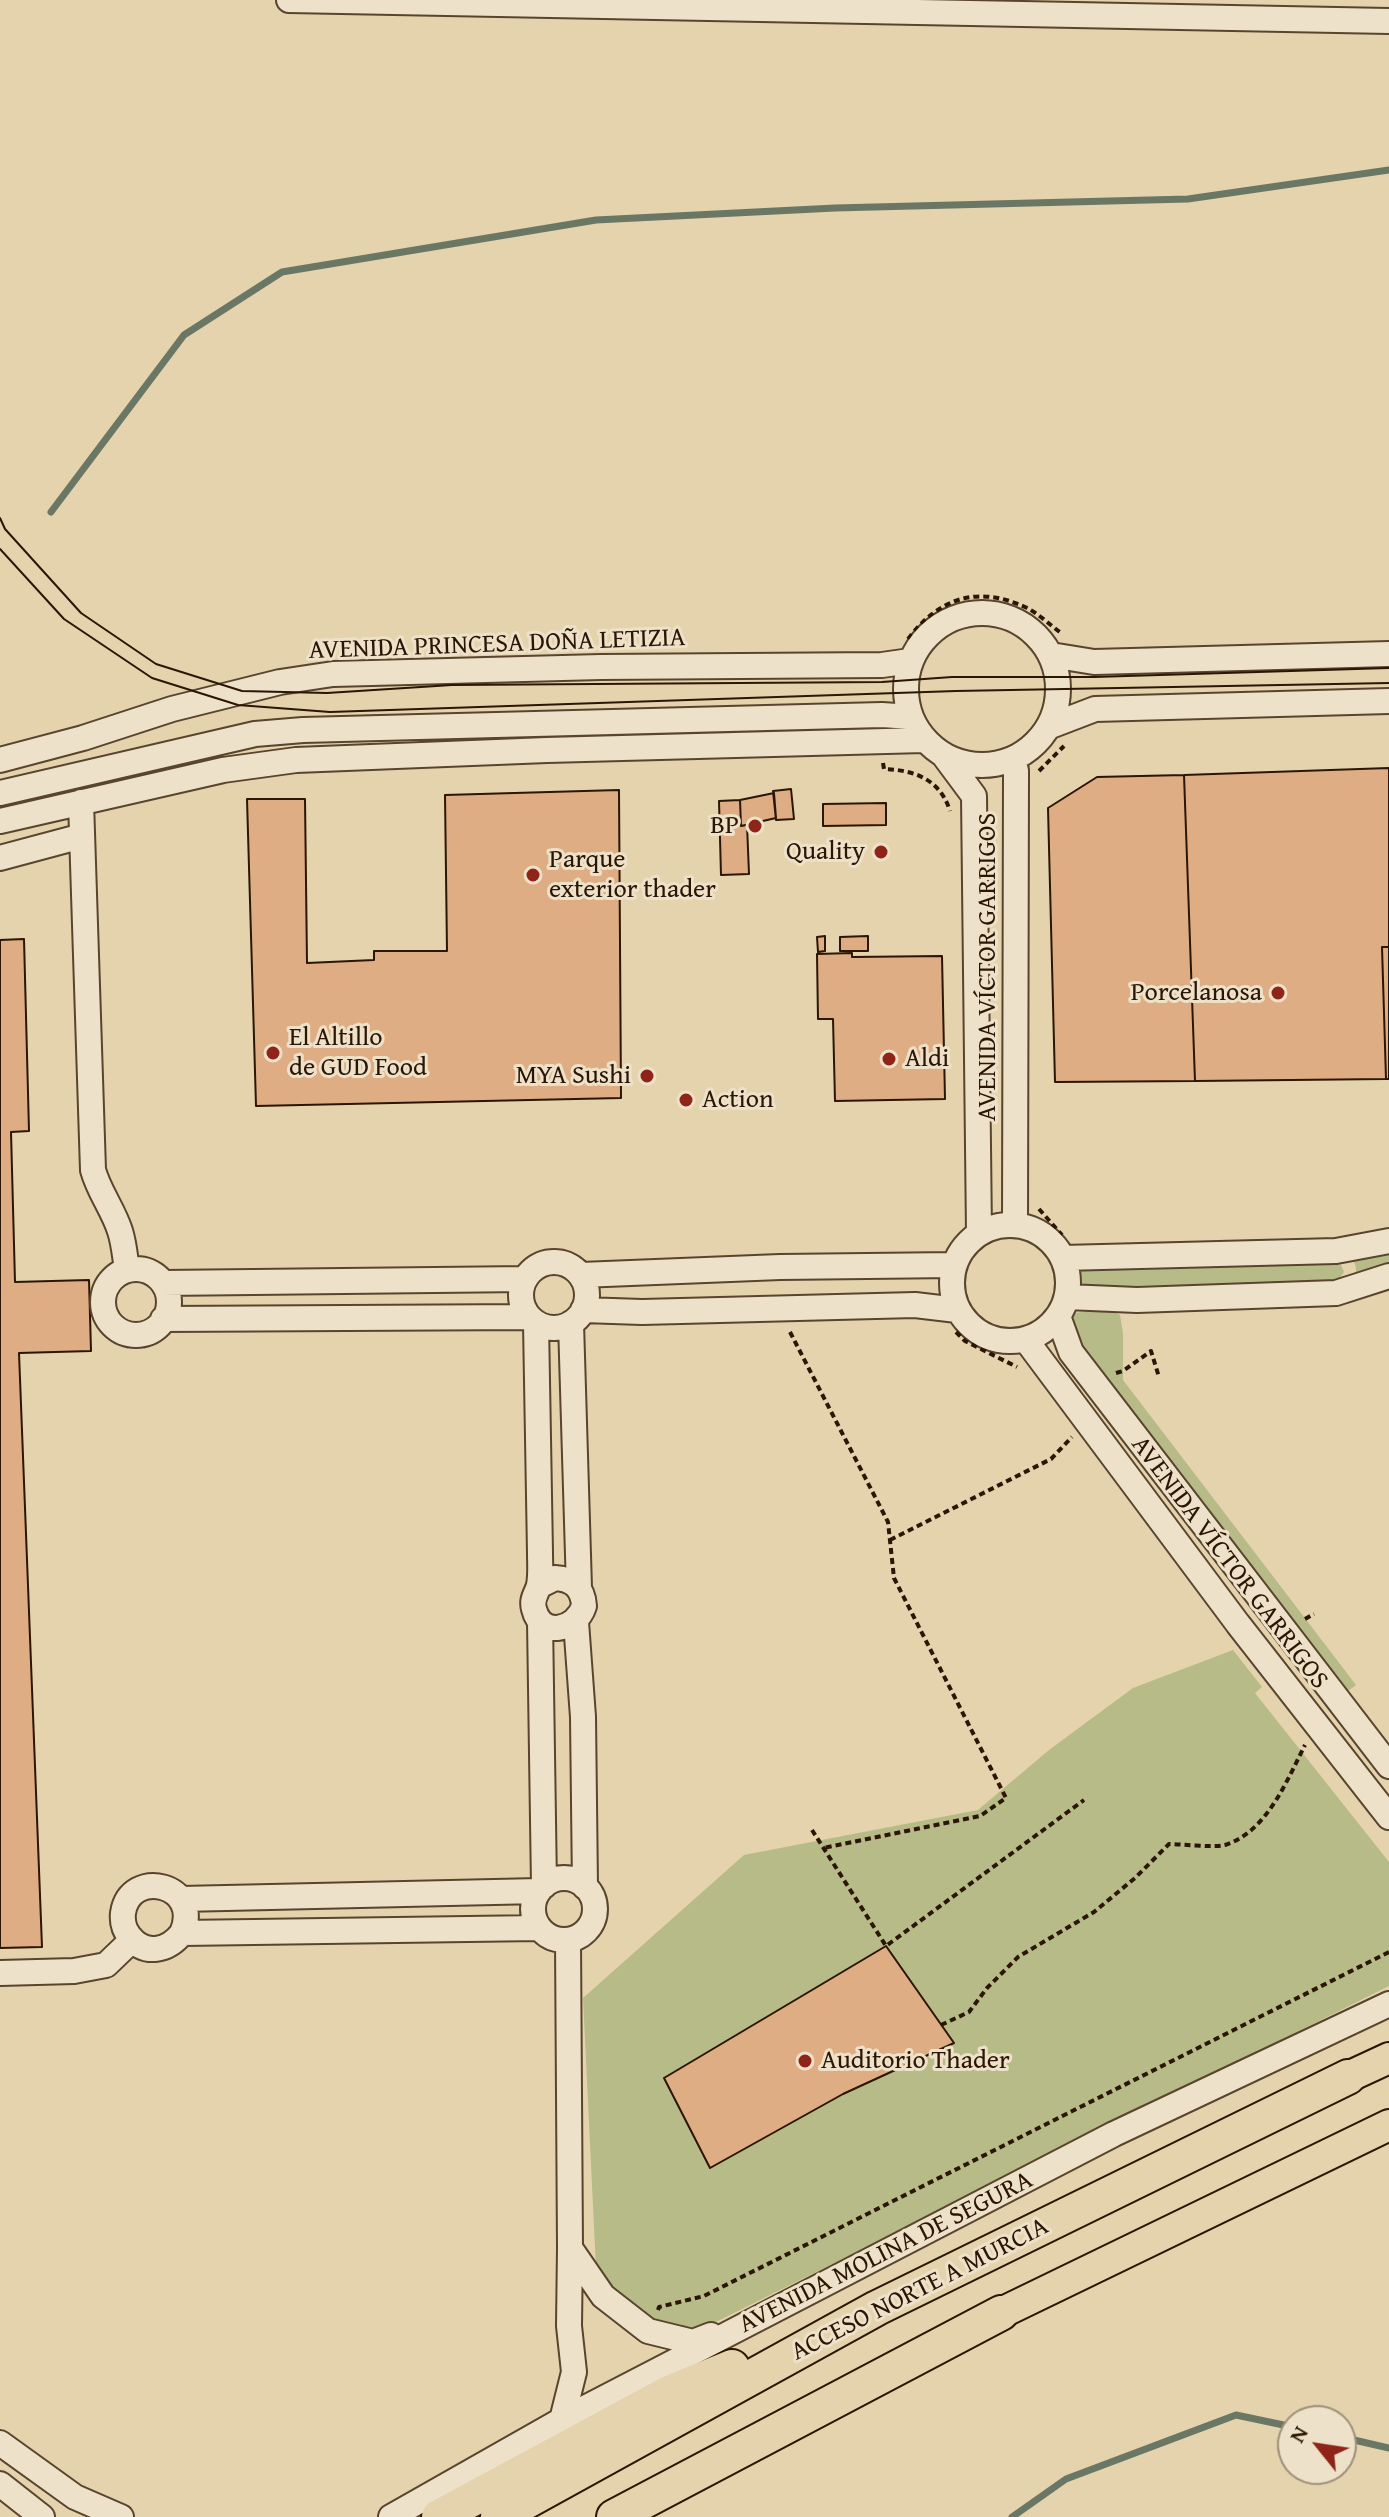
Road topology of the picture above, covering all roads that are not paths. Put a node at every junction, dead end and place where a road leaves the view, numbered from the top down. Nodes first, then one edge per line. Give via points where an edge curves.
1 (289, 0) edge
2 (1389, 21) edge
3 (908, 651) junction
4 (1389, 654) edge
5 (1051, 655) junction
6 (1389, 701) edge
7 (911, 717) junction
8 (1048, 727) junction
9 (924, 740) junction
10 (945, 757) junction
11 (0, 760) edge
12 (1009, 761) junction
13 (0, 793) edge
14 (81, 802) junction
15 (0, 821) edge
16 (82, 836) junction
17 (0, 858) edge
18 (1015, 1224) junction
19 (979, 1233) junction
20 (1389, 1241) edge
21 (1336, 1251) junction
22 (1063, 1258) junction
23 (954, 1265) junction
24 (127, 1270) junction
25 (581, 1275) junction
26 (1389, 1276) edge
27 (525, 1279) junction
28 (163, 1283) junction
29 (1336, 1293) junction
30 (1063, 1307) junction
31 (577, 1316) junction
32 (952, 1317) junction
33 (163, 1319) junction
34 (532, 1320) junction
35 (1026, 1340) junction
36 (539, 1586) junction
37 (579, 1588) junction
38 (540, 1621) junction
39 (576, 1622) junction
40 (1389, 1766) edge
41 (1389, 1817) edge
42 (585, 1887) junction
43 (542, 1888) junction
44 (181, 1899) junction
45 (539, 1928) junction
46 (182, 1933) junction
47 (132, 1940) junction
48 (568, 1940) junction
49 (0, 1973) edge
50 (1389, 2004) edge
51 (1389, 2058) edge
52 (1348, 2077) joint
53 (1389, 2125) edge
54 (570, 2248) junction
55 (877, 2308) junction
56 (1001, 2313) junction
57 (759, 2318) junction
58 (562, 2420) junction
59 (0, 2443) edge
60 (0, 2484) edge
61 (688, 2492) junction
62 (42, 2517) edge
63 (121, 2517) edge
64 (391, 2517) edge
65 (439, 2517) edge
66 (498, 2517) edge
67 (614, 2517) edge
68 (642, 2517) edge
69 (650, 2517) edge

1 - 2 street
3 - 5 street via 939,625 964,614 991,613 1018,621
3 - 7 street via 905,688
3 - 11 street, AVENIDA PRINCESA DOÑA LETIZIA via 882,665 333,674 186,705
4 - 5 street via 1094,662
5 - 8 street via 1058,683 1057,706
6 - 8 street via 1095,709
7 - 9 street
7 - 13 street via 255,734
8 - 12 street via 1031,748
9 - 10 street
9 - 14 street via 296,760 223,770
10 - 12 street via 983,766
10 - 19 street, AVENIDA VÍCTOR GARRIGOS via 974,796
12 - 18 street, AVENIDA VÍCTOR GARRIGOS via 1016,770
14 - 15 street
14 - 16 street
16 - 17 street
16 - 24 street via 93,1170 121,1232
18 - 19 street
18 - 22 street via 1052,1241
19 - 23 street
20 - 21 street
21 - 22 street
21 - 29 street via 1350,1262 1349,1279
22 - 30 street via 1068,1278
23 - 25 street
23 - 32 street
24 - 28 street via 143,1269
24 - 33 street via 104,1293 112,1325 142,1334
25 - 27 street via 556,1261 532,1269
25 - 31 street via 587,1298
26 - 29 street
27 - 28 street
27 - 34 street via 522,1305
28 - 33 street via 169,1301
29 - 30 street
30 - 35 street via 1044,1331
30 - 40 street, AVENIDA VÍCTOR GARRIGOS via 1071,1352
31 - 32 street via 915,1305
31 - 34 street via 554,1328
31 - 37 street
32 - 35 street via 987,1337
33 - 34 street
34 - 36 street
35 - 41 street, AVENIDA VÍCTOR GARRIGOS
36 - 37 street via 555,1578
36 - 38 street via 533,1602
37 - 39 street via 584,1606
38 - 39 street via 562,1629
38 - 43 street
39 - 42 street
42 - 43 street via 559,1879
42 - 48 street via 595,1907 593,1918 588,1929
43 - 44 street
43 - 45 street via 533,1913
44 - 46 street via 187,1916
44 - 47 street via 165,1887 135,1892 124,1910
45 - 46 street
45 - 48 street via 552,1938
46 - 47 street via 158,1949
47 - 49 street via 106,1965
48 - 54 street
50 - 57 street, AVENIDA MOLINA DE SEGURA via 1114,2134
51 - 52 main road
52 - 55 highway, ACCESO NORTE A MURCIA
53 - 56 main road
54 - 57 street via 603,2296 649,2331 693,2342
54 - 58 street via 574,2372
55 - 65 highway via 669,2393
55 - 66 highway, ACCESO NORTE A MURCIA
56 - 61 highway
56 - 67 highway
57 - 58 street, AVENIDA MOLINA DE SEGURA
58 - 64 street, AVENIDA MOLINA DE SEGURA
59 - 63 street via 75,2497
60 - 62 street
61 - 68 highway
61 - 69 highway

